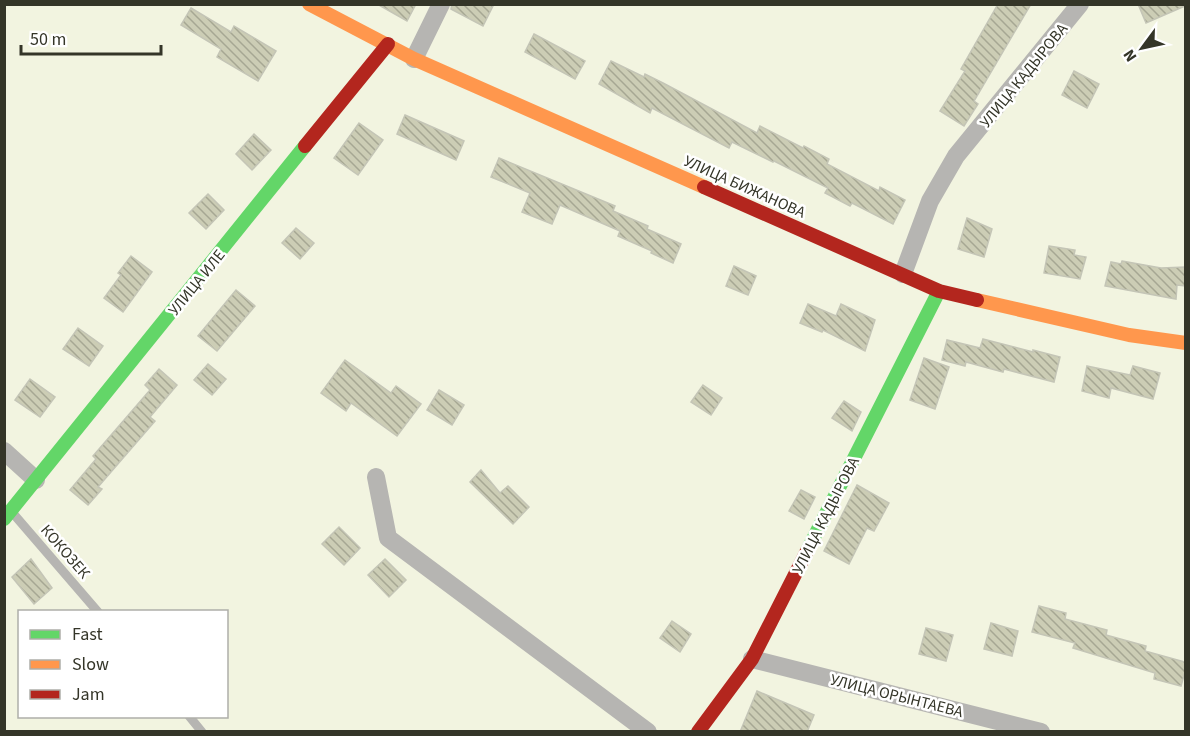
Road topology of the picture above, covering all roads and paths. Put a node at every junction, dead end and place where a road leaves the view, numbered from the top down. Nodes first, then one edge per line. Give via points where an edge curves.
1 (309, 4) edge
2 (441, 4) edge
3 (1080, 4) edge
4 (388, 44) junction
5 (414, 59) junction
6 (903, 274) junction
7 (939, 291) junction
8 (1185, 343) edge
9 (4, 451) edge
10 (376, 477) dead end
11 (36, 480) junction
12 (8, 515) edge
13 (96, 610) edge
14 (752, 659) junction
15 (190, 718) edge
16 (202, 732) edge
17 (648, 732) edge
18 (698, 732) edge
19 (1041, 732) edge

1 - 4 street, УЛИЦА БИЖАНОВА
2 - 5 street
3 - 6 street, УЛИЦА КАДЫРОВА via 956,156 930,201
4 - 5 street, УЛИЦА БИЖАНОВА
4 - 11 street, УЛИЦА ИЛЕ
5 - 6 street, УЛИЦА БИЖАНОВА
6 - 7 street, УЛИЦА БИЖАНОВА
7 - 8 street, УЛИЦА БИЖАНОВА via 1129,335
7 - 14 street, УЛИЦА КАДЫРОВА
9 - 11 street
10 - 17 street via 388,538
11 - 12 street, УЛИЦА ИЛЕ
12 - 13 lane, КОКОЗЕК
14 - 18 street, УЛИЦА КАДЫРОВА
14 - 19 street, УЛИЦА ОРЫНТАЕВА
15 - 16 lane

